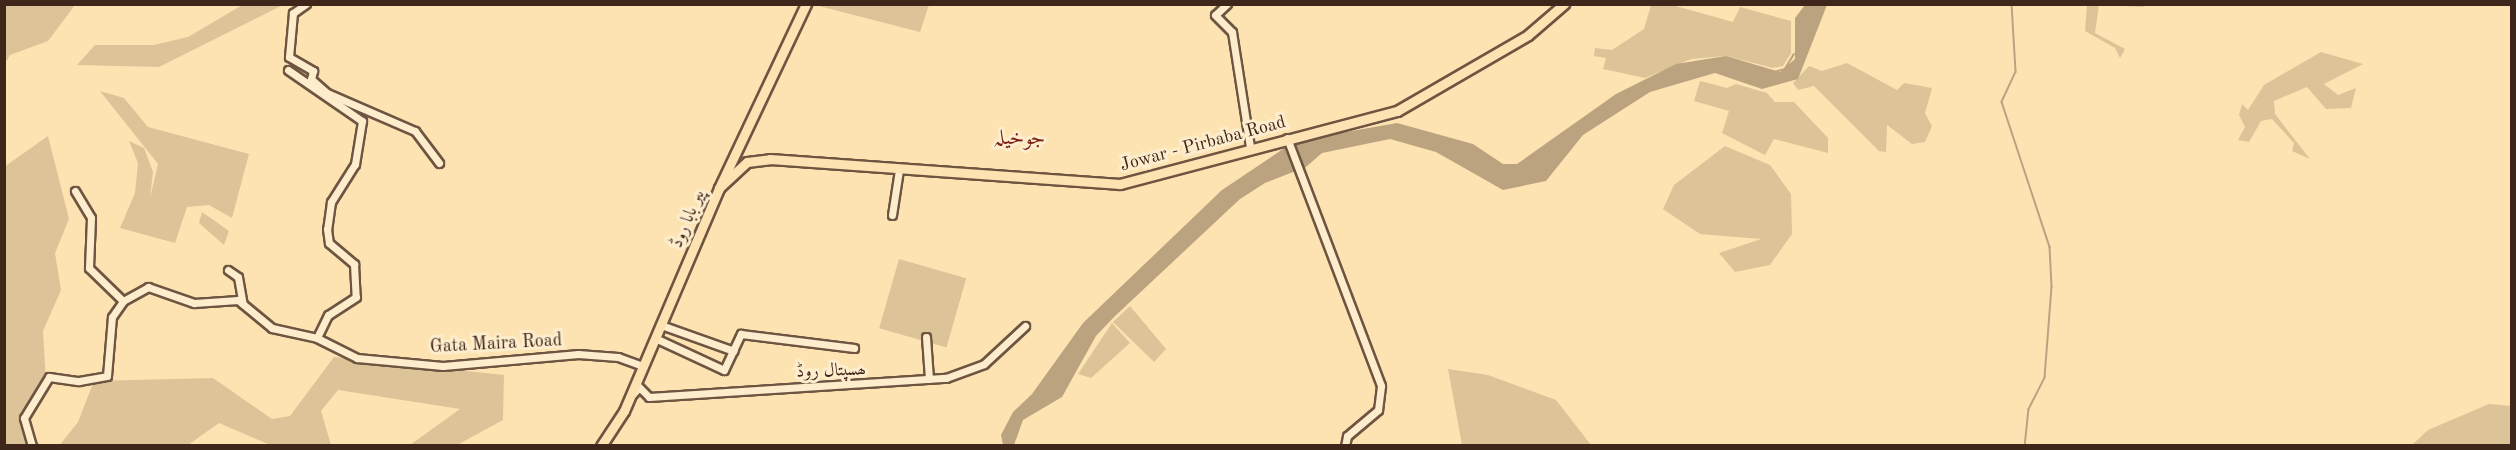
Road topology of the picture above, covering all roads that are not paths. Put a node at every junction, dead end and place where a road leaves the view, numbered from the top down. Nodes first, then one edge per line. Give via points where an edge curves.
1 (306, 4) edge
2 (806, 4) edge
3 (1227, 4) edge
4 (1564, 4) edge
5 (288, 70) dead end
6 (1287, 138) junction
7 (740, 144) junction
8 (1250, 147) junction
9 (757, 160) junction
10 (439, 163) dead end
11 (899, 170) junction
12 (719, 188) junction
13 (75, 191) dead end
14 (892, 215) dead end
15 (228, 270) dead end
16 (123, 301) junction
17 (243, 304) junction
18 (661, 325) junction
19 (1025, 326) dead end
20 (686, 334) junction
21 (926, 337) dead end
22 (317, 338) junction
23 (655, 338) junction
24 (674, 345) junction
25 (854, 348) dead end
26 (734, 351) junction
27 (643, 366) junction
28 (929, 379) junction
29 (630, 399) junction
30 (32, 446) edge
31 (601, 446) edge
32 (1346, 446) edge

1 - 10 street via 293,13 289,57 313,71 311,79 327,93 414,131
2 - 7 main road, پیر بابا روڈ
3 - 8 street via 1215,15 1232,32
4 - 6 main road, Jowar - Pirbaba Road via 1528,35 1397,111
5 - 22 street via 362,121 355,164 331,202 327,229 329,243 354,264 356,297 328,315
6 - 8 main road, Jowar - Pirbaba Road
6 - 32 street via 1381,386 1378,410 1347,436
7 - 9 main road
7 - 12 main road, پیر بابا روڈ
8 - 11 main road, Jowar - Pirbaba Road via 1120,183
9 - 11 main road, Jowar - Pirbaba Road
9 - 12 main road
11 - 14 street
12 - 18 main road, پیر بابا روڈ
13 - 16 street via 91,218 89,268
15 - 17 street via 238,277
16 - 17 street via 148,287 194,303
16 - 30 street via 109,326 107,376 78,381 50,377 24,418
17 - 22 street, Gata Maira Road via 272,328
18 - 20 street
18 - 23 main road, پیر بابا روڈ
19 - 28 street, ھسپتال روڈ via 984,364
20 - 24 street
20 - 26 street
21 - 28 street
22 - 27 street, Gata Maira Road via 357,358 443,366 551,354 613,356
23 - 24 street
23 - 27 main road, پیر بابا روڈ
24 - 26 street via 678,352 723,370
25 - 26 street via 743,334
27 - 29 main road, پیر بابا روڈ
28 - 29 street, ھسپتال روڈ via 649,397 639,387
29 - 31 main road, پیر بابا روڈ

